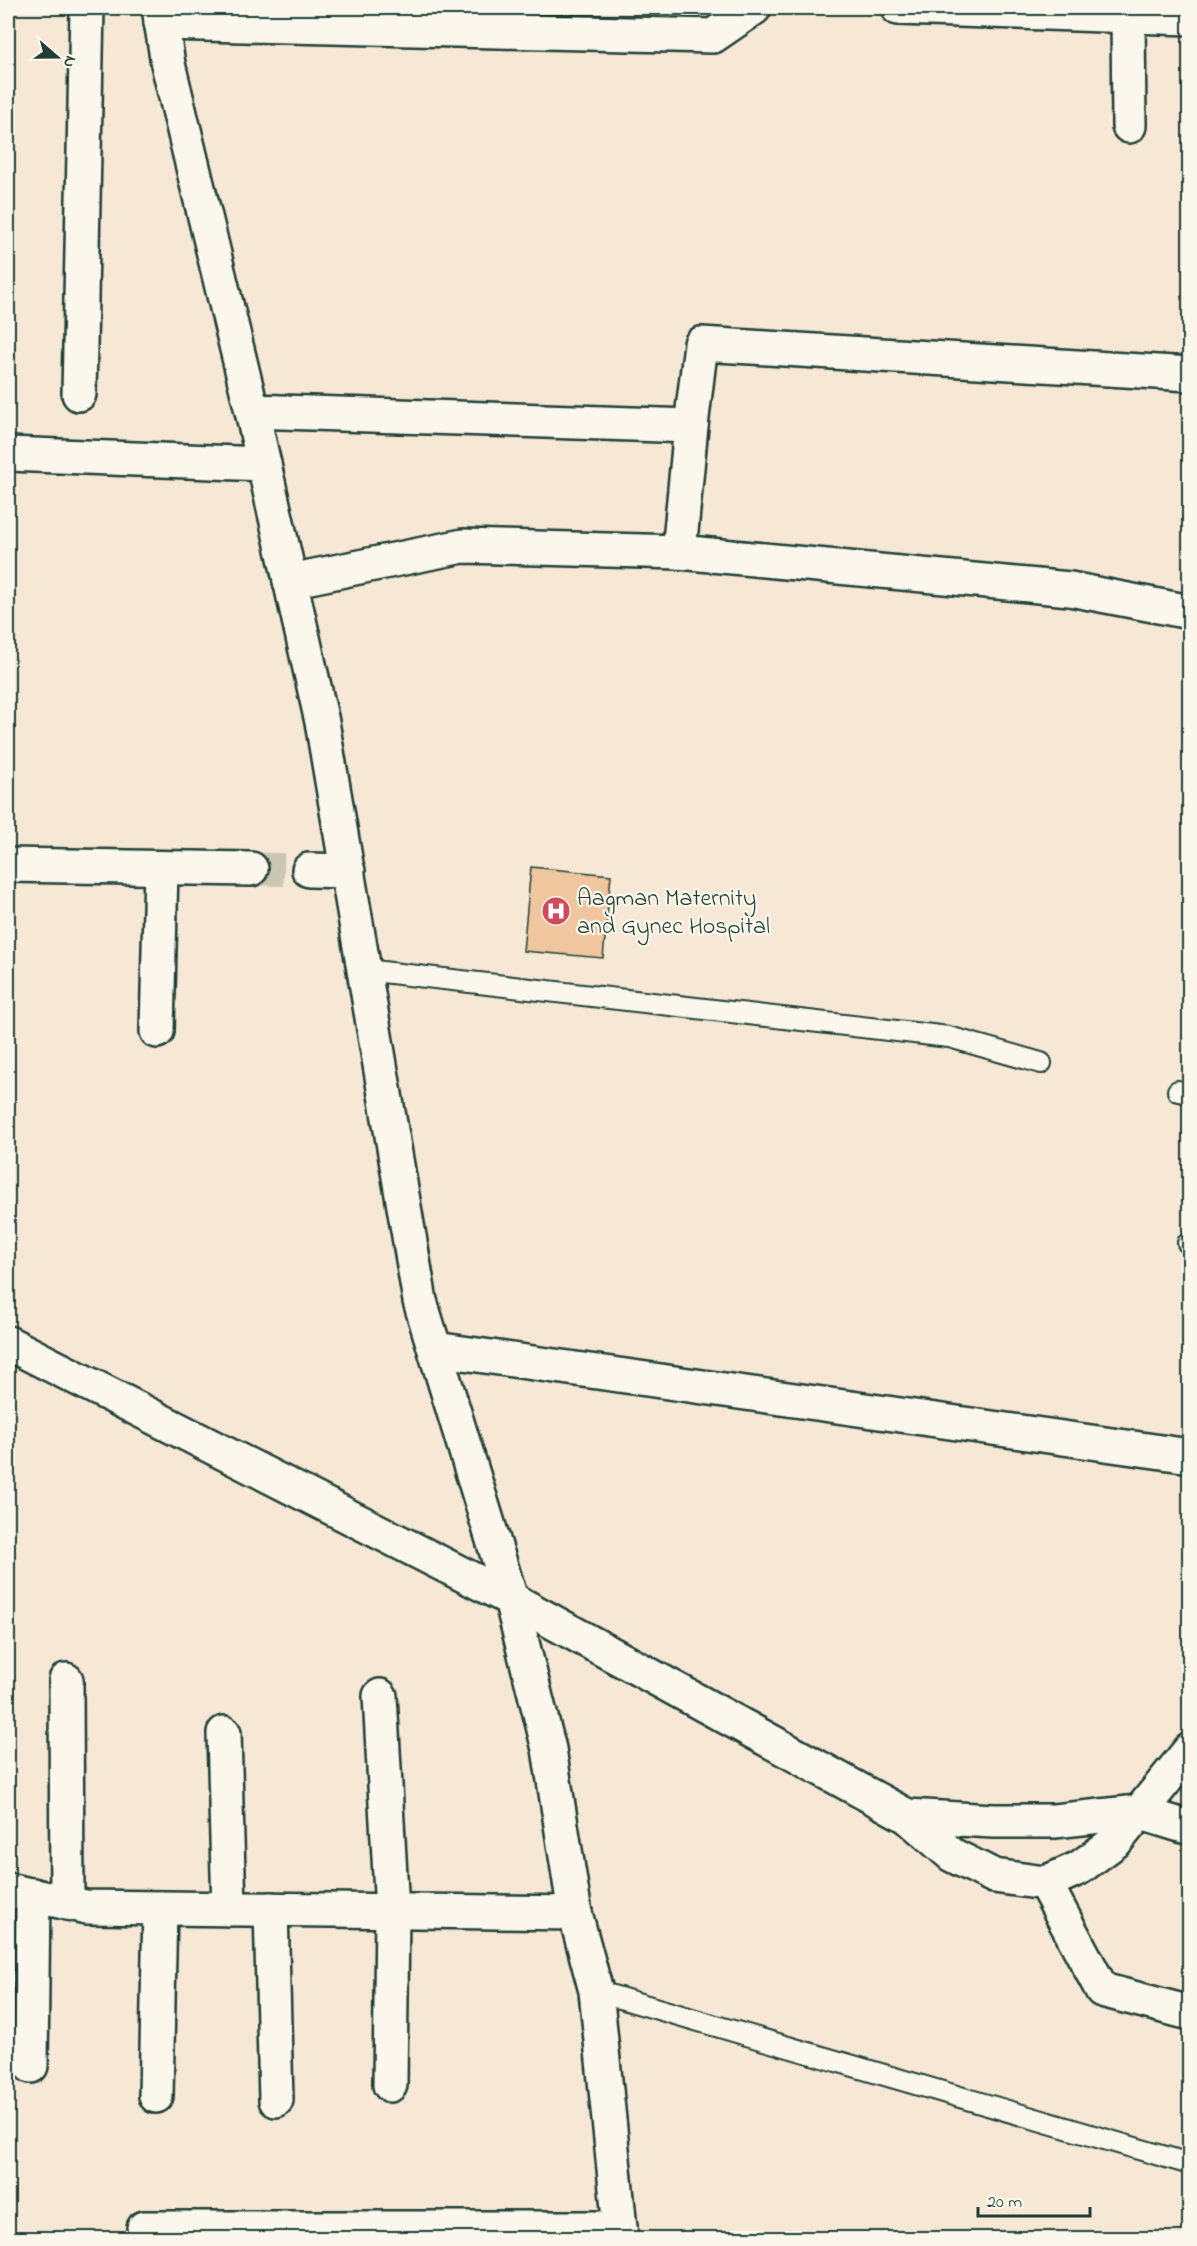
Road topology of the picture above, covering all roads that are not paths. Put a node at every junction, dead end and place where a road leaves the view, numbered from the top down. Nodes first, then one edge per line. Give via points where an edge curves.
1 (87, 8) edge
2 (898, 8) edge
3 (746, 10) edge
4 (160, 15) edge
5 (1128, 16) junction
6 (1190, 18) edge
7 (1129, 126) dead end
8 (1190, 374) edge
9 (79, 394) dead end
10 (252, 411) junction
11 (691, 426) junction
12 (8, 454) edge
13 (264, 464) junction
14 (679, 552) junction
15 (290, 581) junction
16 (1190, 612) edge
17 (8, 865) edge
18 (161, 869) junction
19 (251, 869) tunnel mouth
20 (309, 870) tunnel mouth
21 (348, 871) junction
22 (365, 970) junction
23 (157, 1031) dead end
24 (1041, 1063) dead end
25 (8, 1343) edge
26 (435, 1349) junction
27 (1190, 1456) edge
28 (511, 1599) junction
29 (66, 1680) dead end
30 (380, 1696) dead end
31 (224, 1733) dead end
32 (1190, 1750) edge
33 (1138, 1812) junction
34 (907, 1816) junction
35 (1190, 1828) edge
36 (1046, 1883) junction
37 (20, 1893) edge
38 (67, 1903) junction
39 (160, 1908) junction
40 (229, 1909) junction
41 (271, 1909) junction
42 (392, 1911) junction
43 (575, 1913) junction
44 (596, 1991) junction
45 (1190, 2013) edge
46 (31, 2066) dead end
47 (390, 2085) dead end
48 (156, 2096) dead end
49 (276, 2100) dead end
50 (1190, 2164) edge
51 (144, 2228) dead end
52 (620, 2233) edge

1 - 9 street
2 - 5 street
3 - 4 street via 713,36
4 - 10 street via 170,75
5 - 6 street
5 - 7 street
8 - 11 street via 701,344
10 - 11 street
10 - 13 street
11 - 14 street
12 - 13 street
13 - 15 street
14 - 15 street via 463,546
14 - 16 street via 1070,589
15 - 21 street
17 - 18 street
18 - 19 street
18 - 23 street
20 - 21 street
21 - 22 street
22 - 24 lane via 949,1037
22 - 26 street via 420,1301
25 - 28 street
26 - 27 street
26 - 28 street
28 - 34 street
28 - 43 street via 549,1749
29 - 38 street
30 - 42 street
31 - 40 street
32 - 33 street
33 - 34 street via 1054,1821
33 - 35 street
33 - 36 street via 1116,1842 1080,1868
34 - 36 street via 952,1855 994,1876
36 - 45 street via 1102,1990
37 - 38 street
37 - 46 street
38 - 39 street
39 - 40 street
39 - 48 street
40 - 41 street
41 - 42 street
41 - 49 street
42 - 43 street
42 - 47 street
43 - 44 street
44 - 50 lane
44 - 52 street
51 - 52 street

